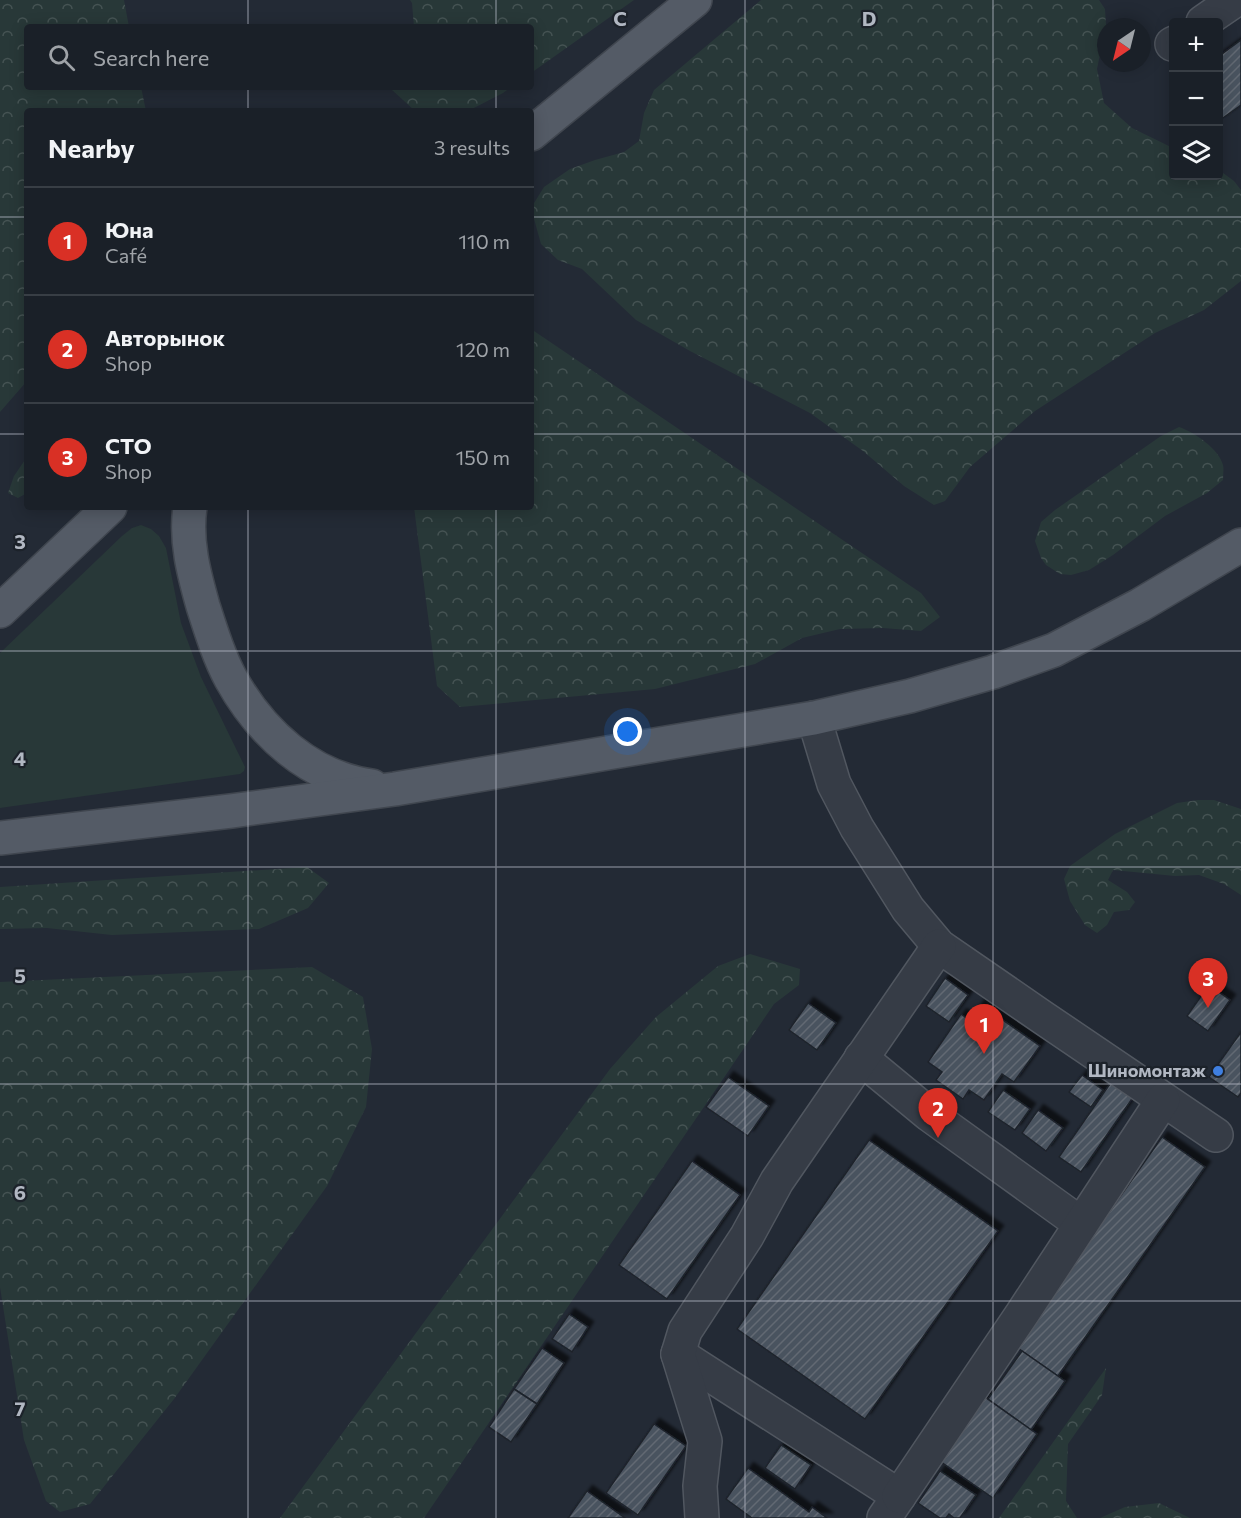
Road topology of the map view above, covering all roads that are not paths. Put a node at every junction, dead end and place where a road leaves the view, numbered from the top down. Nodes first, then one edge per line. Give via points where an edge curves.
1 (695, 0) edge
2 (1235, 0) edge
3 (1209, 18) edge
4 (534, 132) edge
5 (107, 510) edge
6 (190, 510) edge
7 (1241, 545) edge
8 (0, 611) edge
9 (814, 718) junction
10 (395, 789) junction
11 (0, 838) edge
12 (939, 946) junction
13 (861, 1058) junction
14 (1163, 1100) junction
15 (1216, 1135) dead end
16 (1081, 1224) junction
17 (678, 1354) junction
18 (892, 1507) edge
19 (702, 1518) edge

1 - 4 main road
2 - 3 lane
5 - 8 main road
6 - 10 main road via 189,545 196,584 230,678 251,711 278,741 327,774 360,785
7 - 9 main road via 1140,606 1054,650 909,696
9 - 10 main road
9 - 12 lane via 834,784 856,828 908,909
10 - 11 main road
12 - 13 lane
12 - 14 lane
13 - 16 lane via 930,1115
13 - 17 lane via 777,1181 747,1236 685,1331
14 - 15 lane
14 - 16 lane
16 - 18 lane
17 - 18 lane
17 - 19 lane via 705,1441 700,1486

